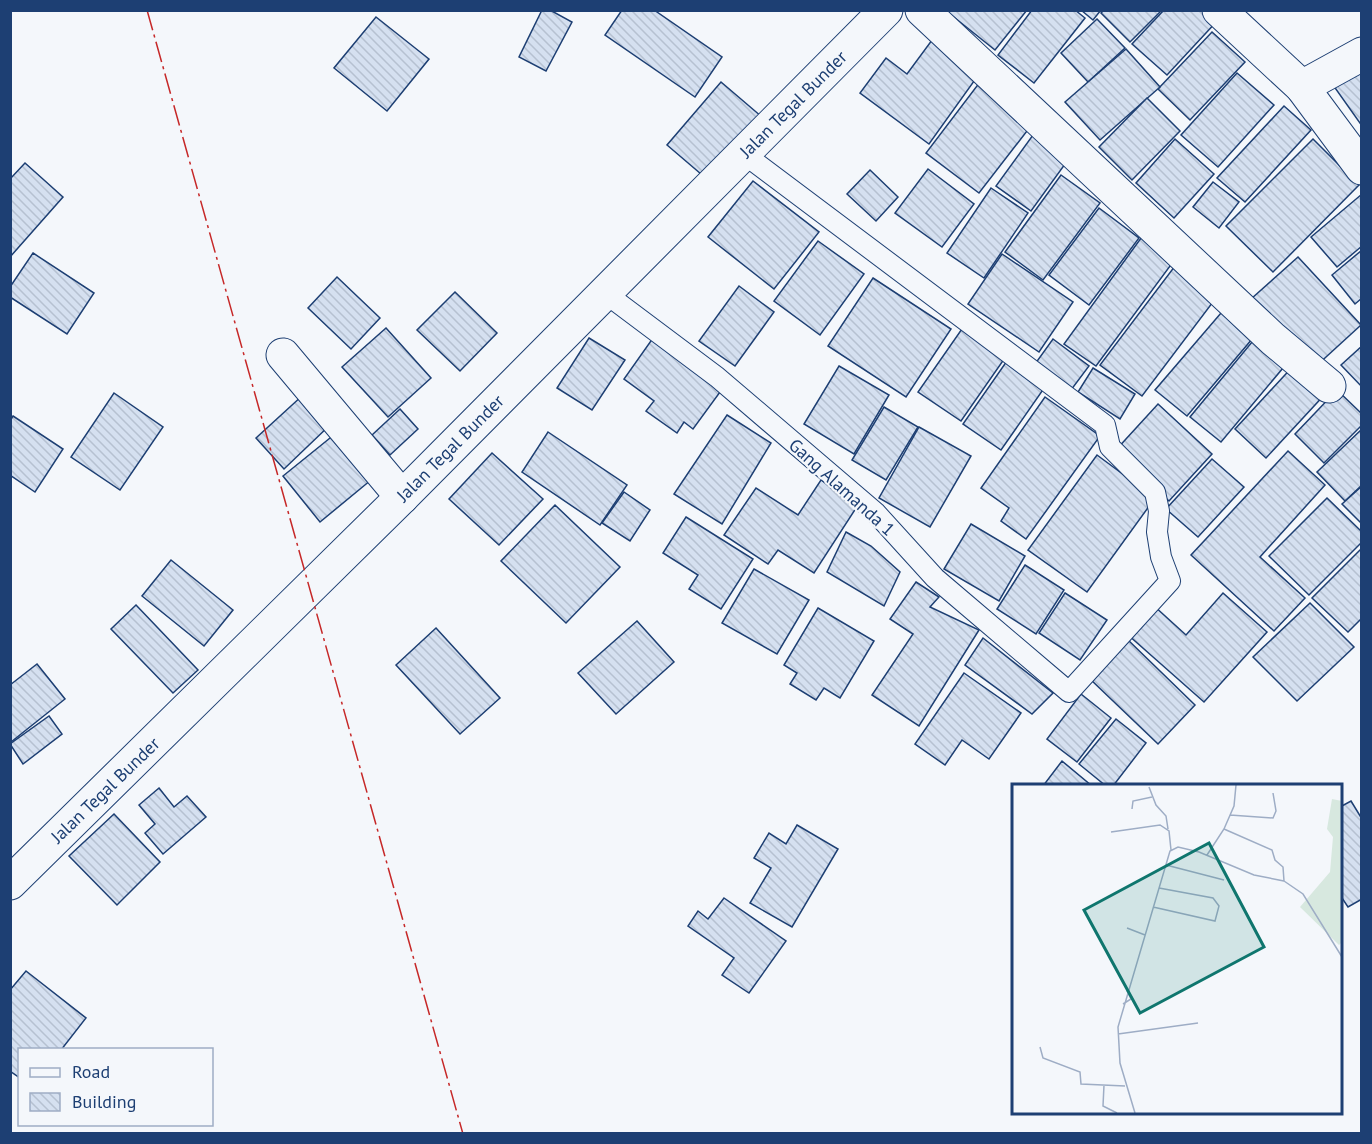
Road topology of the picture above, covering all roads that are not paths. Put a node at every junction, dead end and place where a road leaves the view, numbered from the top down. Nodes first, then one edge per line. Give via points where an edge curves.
1 (886, 10) edge
2 (922, 10) edge
3 (1219, 10) edge
4 (1362, 54) edge
5 (1302, 87) junction
6 (744, 154) junction
7 (1362, 168) edge
8 (604, 293) junction
9 (284, 355) dead end
10 (1329, 386) dead end
11 (402, 497) junction
12 (10, 883) edge

1 - 6 street, Jalan Tegal Bunder
2 - 10 street via 1273,339
3 - 5 street
4 - 5 street
5 - 7 street
6 - 8 street, Jalan Tegal Bunder
6 - 8 lane, Gang Alamanda 1 via 1105,425 1110,447 1155,492 1161,557 1170,581 1069,692 935,578 876,512 717,377
8 - 11 street, Jalan Tegal Bunder
9 - 11 street
11 - 12 street, Jalan Tegal Bunder

